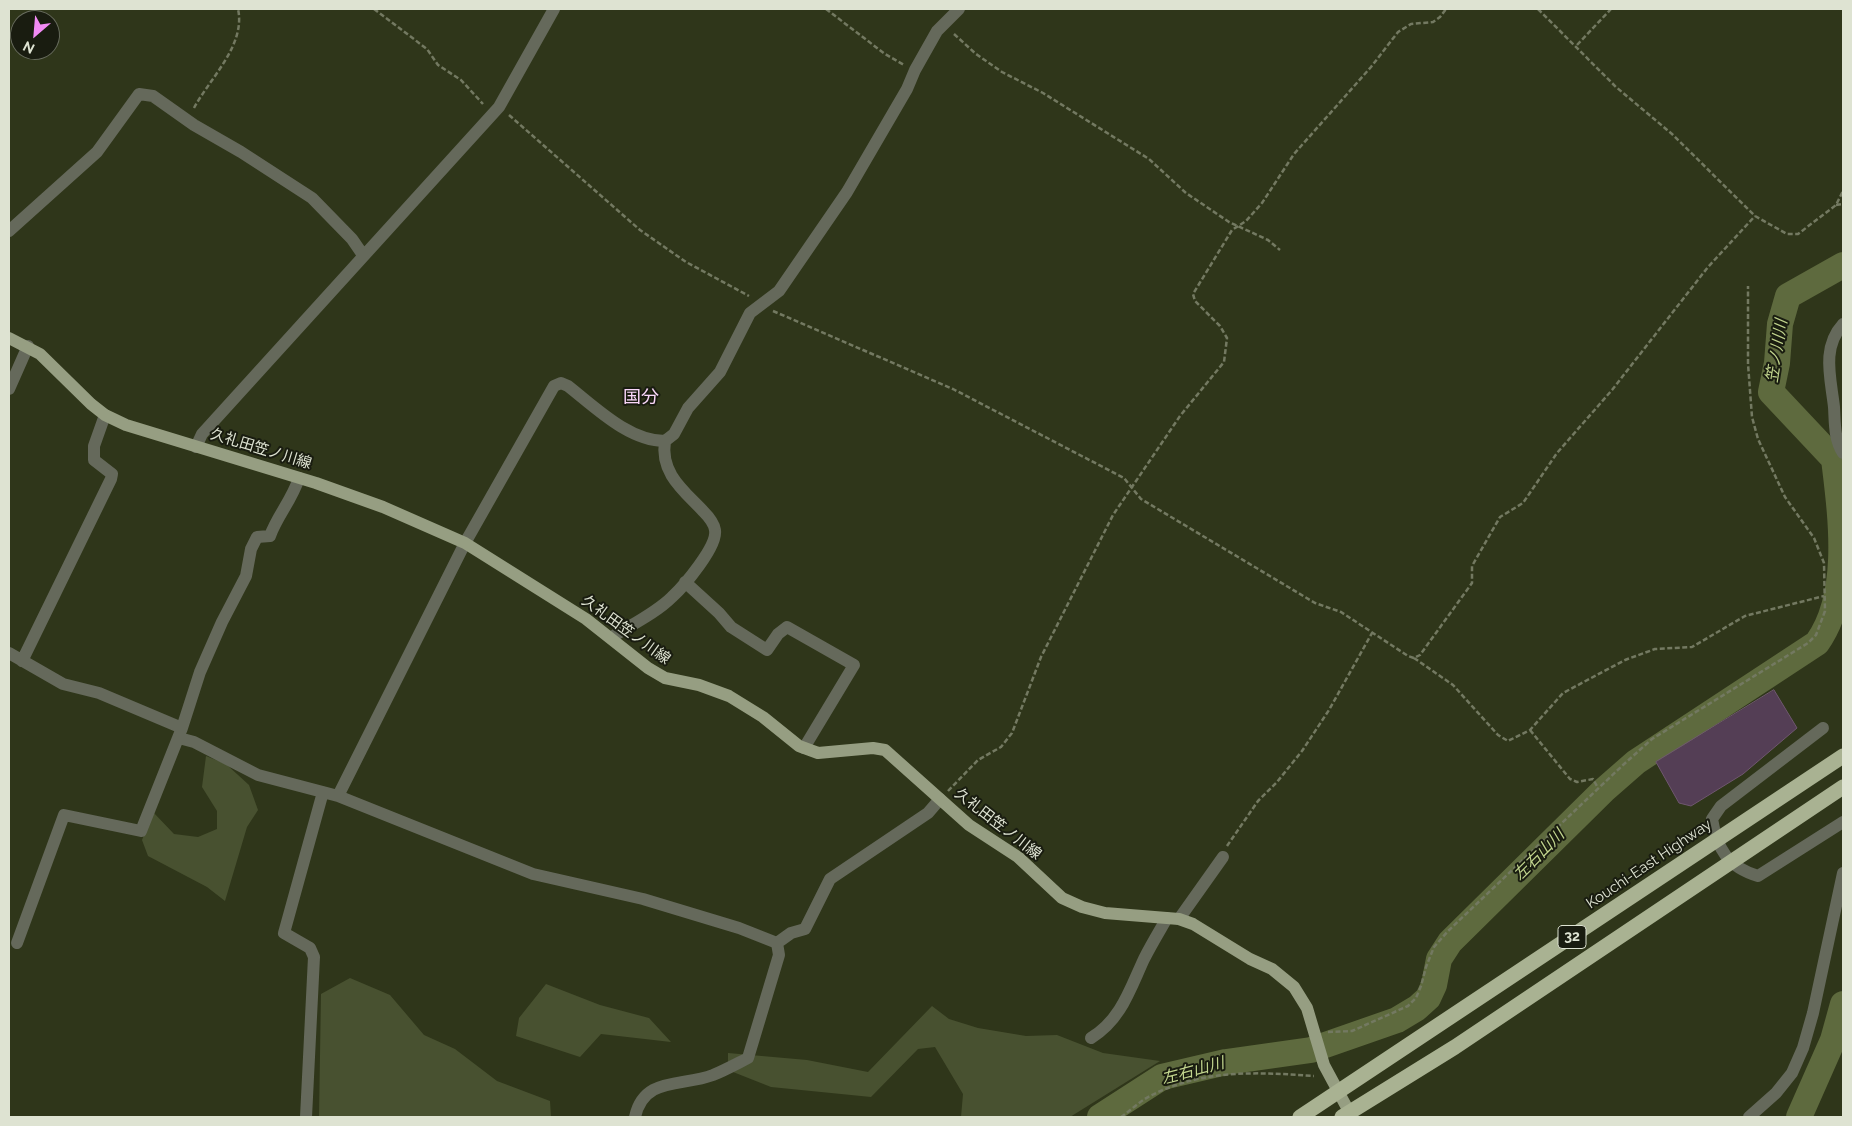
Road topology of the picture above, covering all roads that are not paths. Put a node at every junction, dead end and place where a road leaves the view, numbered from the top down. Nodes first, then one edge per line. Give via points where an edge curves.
1 (554, 9) edge
2 (960, 9) edge
3 (9, 230) edge
4 (363, 255) junction
5 (1843, 324) edge
6 (9, 338) edge
7 (28, 346) junction
8 (9, 389) edge
9 (105, 415) junction
10 (666, 441) junction
11 (196, 447) junction
12 (1843, 453) edge
13 (299, 478) junction
14 (465, 544) junction
15 (685, 582) junction
16 (612, 637) junction
17 (9, 653) edge
18 (22, 661) junction
19 (1823, 728) dead end
20 (181, 733) junction
21 (804, 748) junction
22 (1843, 756) edge
23 (1843, 788) edge
24 (323, 792) junction
25 (338, 796) junction
26 (940, 799) junction
27 (1843, 822) edge
28 (1716, 841) junction
29 (1223, 857) road end
30 (1731, 862) junction
31 (1843, 873) edge
32 (1173, 919) junction
33 (17, 943) dead end
34 (777, 943) junction
35 (1091, 1038) dead end
36 (1338, 1092) junction
37 (1348, 1116) edge
38 (306, 1117) edge
39 (635, 1117) edge
40 (1300, 1117) edge
41 (1749, 1117) edge

1 - 4 street via 495,110
2 - 10 street via 937,30 908,89 847,192 780,290 750,313 720,372 688,408 674,434
3 - 4 street via 97,152 139,94 153,96 187,121 312,198 352,238
4 - 11 street via 202,434
5 - 12 street via 1831,346 1828,370 1835,433
6 - 7 main road, 久礼田笠ノ川線
7 - 8 street
7 - 9 main road, 久礼田笠ノ川線
9 - 11 main road, 久礼田笠ノ川線
9 - 18 street via 94,446 94,460 112,474 111,479
10 - 14 street via 654,441 639,435 614,422 568,386 561,383 554,386
10 - 15 street via 666,466 673,480 710,518 716,531 702,562
11 - 13 main road, 久礼田笠ノ川線
13 - 14 main road, 久礼田笠ノ川線 via 383,507
13 - 20 street via 293,497 270,536 257,537 251,549 246,576 200,672
14 - 16 main road, 久礼田笠ノ川線
14 - 25 street
15 - 16 street via 672,598
15 - 21 street via 731,627 767,650 787,627 854,665
16 - 21 main road, 久礼田笠ノ川線 via 648,668 666,678 729,696
17 - 18 street
18 - 20 street via 63,684 99,693
19 - 28 street via 1720,806 1712,820
20 - 24 street via 258,775
20 - 33 street via 141,831 64,815
21 - 26 main road, 久礼田笠ノ川線 via 818,753 873,748 885,750
22 - 28 highway, Kouchi-East Highway / 32
23 - 30 highway, 32
24 - 25 street
24 - 38 street via 284,934 310,948 314,957
25 - 34 street via 533,874 642,899
26 - 32 main road, 久礼田笠ノ川線 via 970,825 1018,857 1062,898 1105,912
26 - 34 street via 928,813 830,879 806,929 791,933
27 - 30 street via 1758,876
28 - 30 street
28 - 36 highway, Kouchi-East Highway / 32
29 - 32 street
30 - 37 highway, 32
31 - 41 street via 1803,1048 1786,1080
32 - 35 street via 1144,959 1126,1002 1103,1031
32 - 36 main road, 久礼田笠ノ川線 via 1208,932 1227,946 1272,969 1294,987 1307,1008 1327,1071
34 - 39 street via 779,955 748,1058 712,1075 662,1085 650,1091 640,1103
36 - 37 main road, 久礼田笠ノ川線
36 - 40 highway, Kouchi-East Highway / 32

